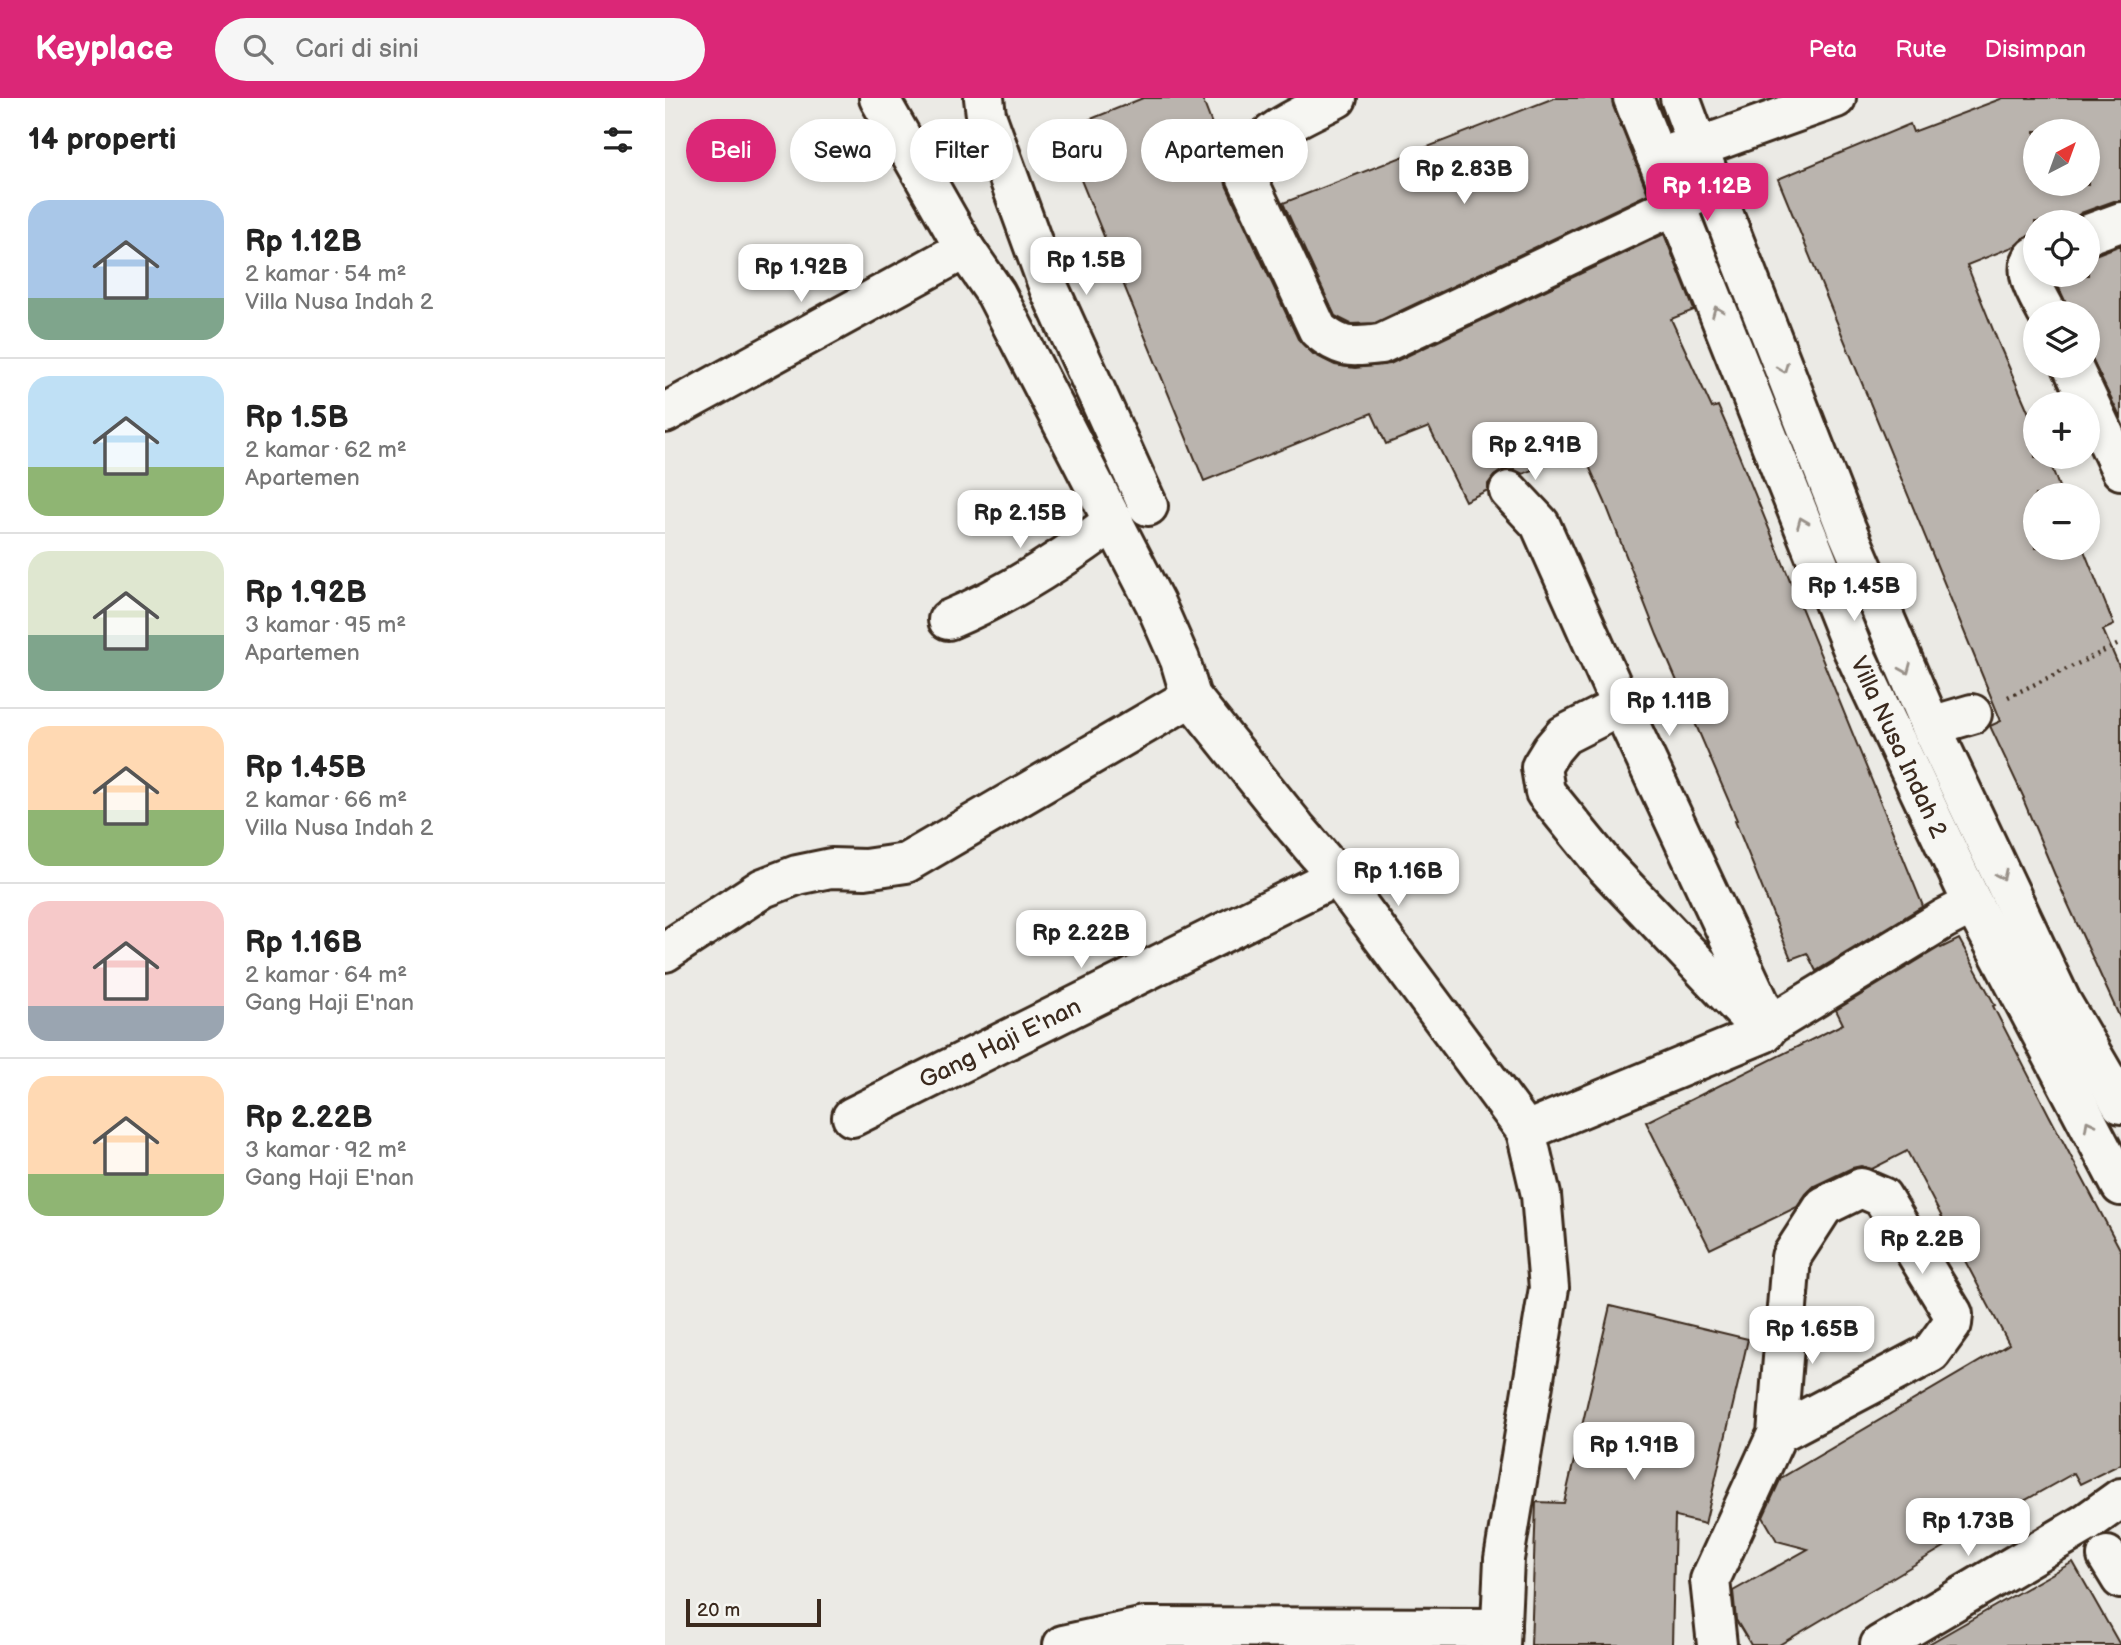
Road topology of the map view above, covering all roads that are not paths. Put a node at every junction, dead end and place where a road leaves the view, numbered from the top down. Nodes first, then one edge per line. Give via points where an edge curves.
1 (879, 98) edge
2 (984, 98) edge
3 (1337, 98) edge
4 (1633, 98) edge
5 (1680, 98) edge
6 (1836, 98) edge
7 (1699, 147) junction
8 (1656, 156) junction
9 (1713, 187) junction
10 (1675, 206) junction
11 (2121, 222) edge
12 (2100, 230) edge
13 (965, 248) junction
14 (2079, 378) edge
15 (665, 413) edge
16 (2119, 458) edge
17 (1509, 491) dead end
18 (1131, 514) junction
19 (948, 620) dead end
20 (1191, 697) junction
21 (1621, 706) junction
22 (1972, 714) road end
23 (1931, 726) junction
24 (1337, 876) junction
25 (1973, 904) junction
26 (665, 952) edge
27 (1767, 1029) junction
28 (2121, 1104) edge
29 (852, 1117) dead end
30 (1526, 1131) junction
31 (2121, 1186) edge
32 (1777, 1434) junction
33 (2121, 1498) edge
34 (1500, 1637) edge
35 (1063, 1645) edge
36 (1717, 1645) edge
37 (1880, 1645) edge

1 - 13 street
2 - 18 street via 986,115
3 - 10 street via 1272,133 1249,160 1246,176 1318,330 1348,347 1381,344
4 - 8 street, Villa Nusa Indah 2
5 - 7 street, Villa Nusa Indah 2
6 - 7 street
7 - 8 street
7 - 9 street, Villa Nusa Indah 2
8 - 10 street, Villa Nusa Indah 2
9 - 10 street
9 -> 23 street, Villa Nusa Indah 2 via 1846,528
25 -> 10 street, Villa Nusa Indah 2 via 1853,650
11 - 12 street
13 - 15 street
13 - 18 street
14 - 16 street
17 - 21 street via 1540,524
18 - 19 street via 987,604
18 - 20 street via 1156,603
20 - 24 street
20 - 26 street via 906,863 865,869 831,867 797,875 763,888
21 - 27 street
21 - 27 street via 1565,735 1552,749 1541,766 1545,792 1606,867
22 - 23 street
23 -> 28 street, Villa Nusa Indah 2 via 2061,1001
24 - 29 street, Gang Haji E'nan
24 - 30 street
25 - 27 street
31 -> 25 street, Villa Nusa Indah 2
27 - 30 street
30 - 34 street via 1541,1195 1549,1289 1504,1559
32 - 32 street via 1791,1257 1824,1206 1861,1188 1882,1197 1953,1314 1952,1324 1931,1353
32 - 36 street via 1710,1580
33 - 37 street
34 - 35 street via 1145,1627

